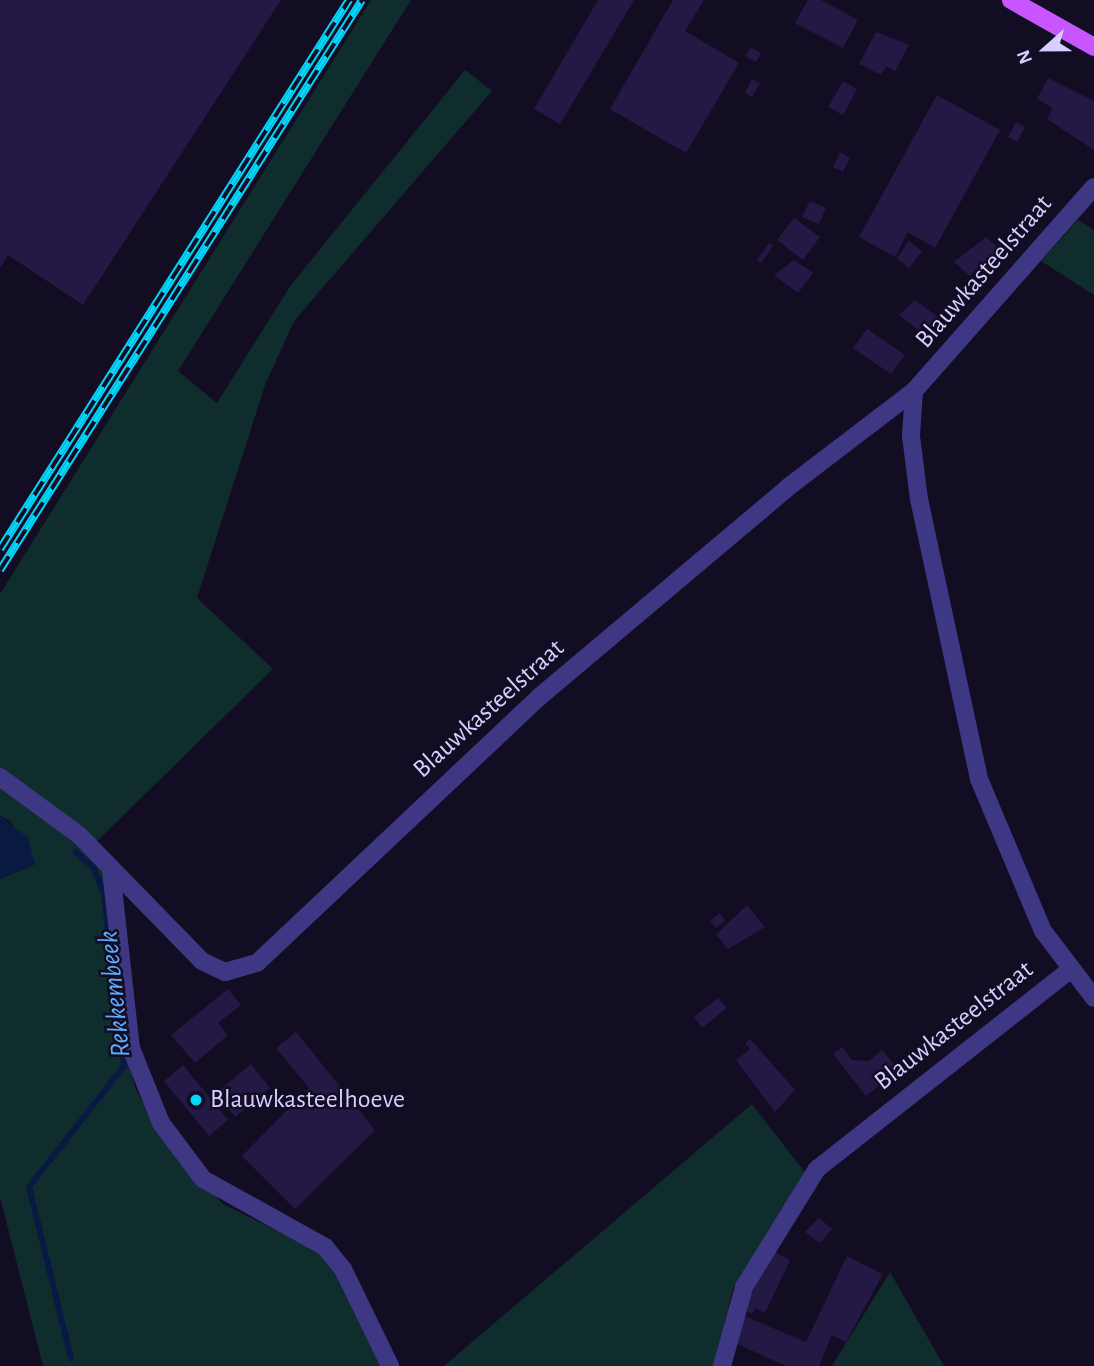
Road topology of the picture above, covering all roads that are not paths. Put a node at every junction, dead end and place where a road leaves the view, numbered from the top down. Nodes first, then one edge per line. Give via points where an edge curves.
1 (1011, 0) edge
2 (1094, 47) edge
3 (1094, 187) edge
4 (914, 391) junction
5 (0, 777) edge
6 (111, 870) junction
7 (1069, 971) junction
8 (1094, 998) edge
9 (390, 1366) edge
10 (722, 1366) edge

1 - 2 main road
3 - 4 street, Blauwkasteelstraat
4 - 6 street, Blauwkasteelstraat via 806,472 538,698 257,963 225,972 202,961
4 - 7 street, Blauwkasteelstraat via 911,436 919,499 979,779 1017,881
5 - 6 street, Blauwkasteelstraat via 79,835
6 - 9 street via 131,1048 161,1123 203,1179 325,1247 343,1269
7 - 8 street, Blauwkasteelstraat
7 - 10 street, Blauwkasteelstraat via 817,1169 744,1287

